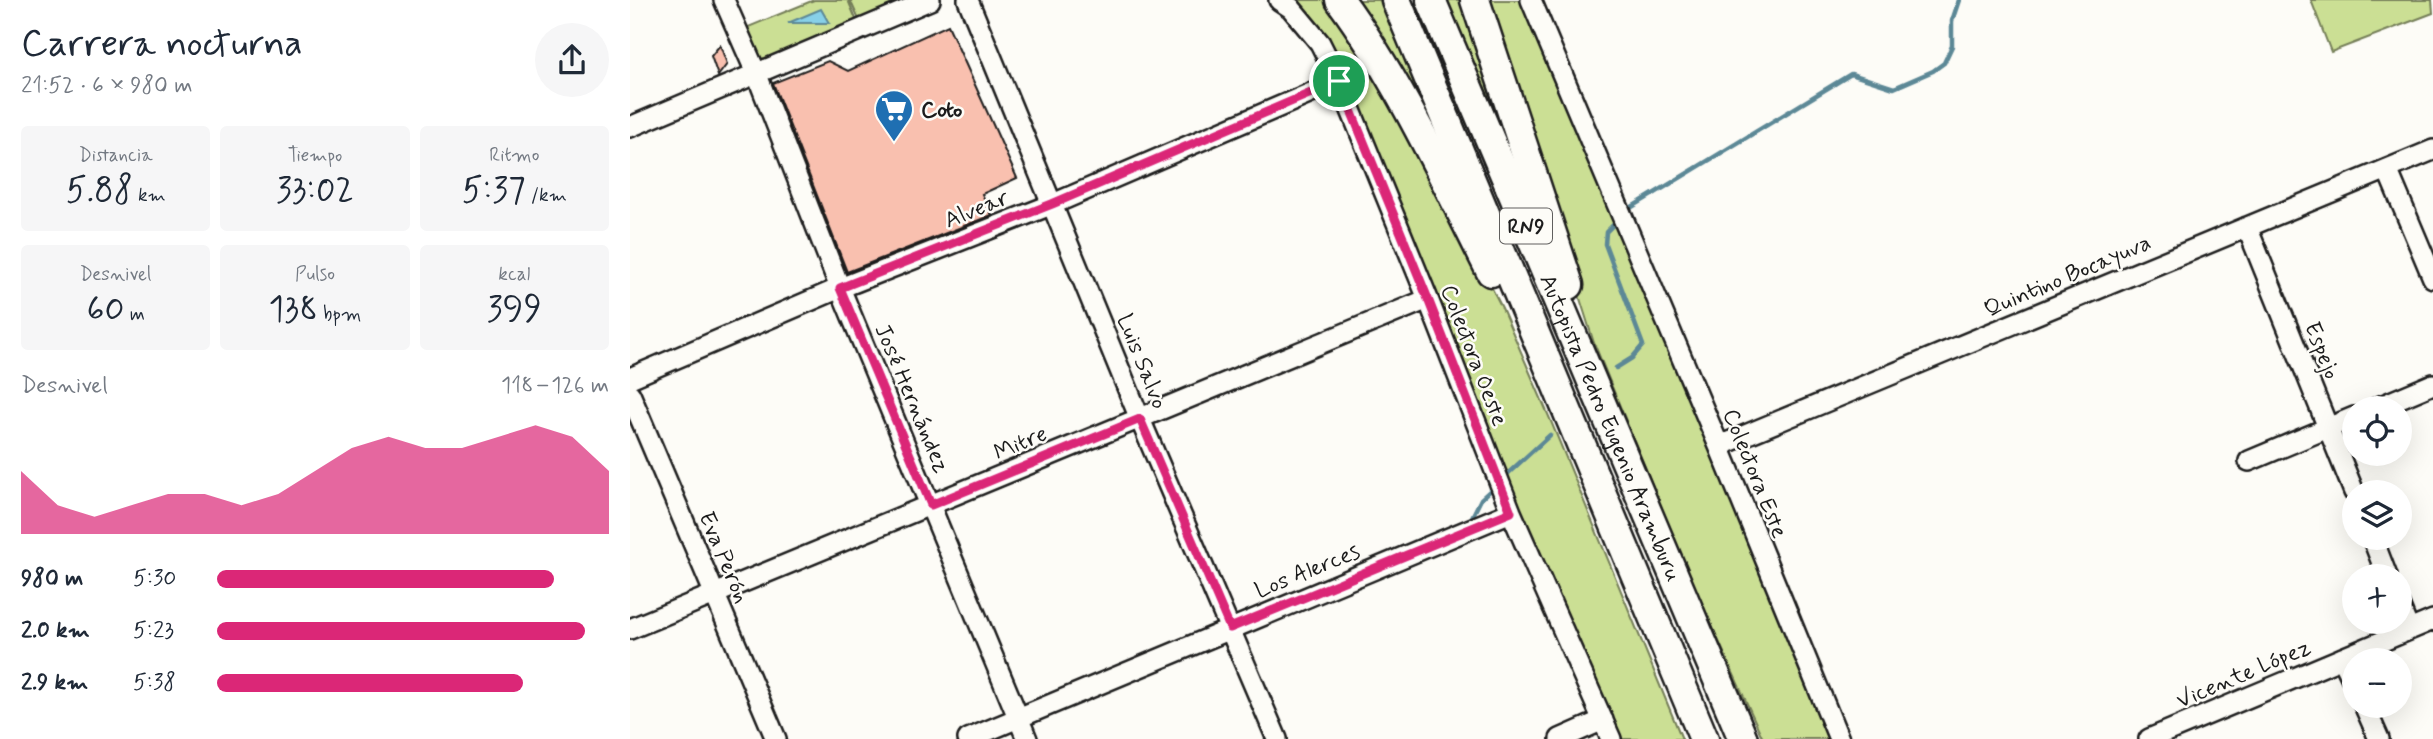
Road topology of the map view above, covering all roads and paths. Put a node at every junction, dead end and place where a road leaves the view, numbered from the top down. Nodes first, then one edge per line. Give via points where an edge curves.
1 (724, 0) edge
2 (930, 0) edge
3 (968, 0) edge
4 (1279, 0) edge
5 (1340, 0) edge
6 (1396, 0) edge
7 (1431, 0) edge
8 (1475, 0) edge
9 (1531, 0) edge
10 (757, 75) junction
11 (1339, 81) junction
12 (630, 127) edge
13 (2433, 150) edge
14 (2387, 169) junction
15 (1052, 204) junction
16 (2247, 226) junction
17 (2433, 278) edge
18 (840, 288) junction
19 (1428, 299) junction
20 (630, 378) edge
21 (2433, 384) edge
22 (630, 394) edge
23 (2404, 396) edge
24 (1140, 419) junction
25 (2342, 422) edge
26 (2328, 428) junction
27 (1719, 446) junction
28 (1621, 451) junction
29 (1584, 452) junction
30 (2249, 461) dead end
31 (2349, 480) edge
32 (1507, 503) junction
33 (931, 505) junction
34 (715, 595) junction
35 (2433, 621) edge
36 (1230, 628) junction
37 (630, 629) edge
38 (2412, 629) edge
39 (2399, 634) edge
40 (2366, 648) edge
41 (2342, 658) edge
42 (1018, 718) junction
43 (2370, 718) edge
44 (1603, 720) junction
45 (776, 739) edge
46 (968, 739) edge
47 (1027, 739) edge
48 (1277, 739) edge
49 (1560, 739) edge
50 (1611, 739) edge
51 (1704, 739) edge
52 (1743, 739) edge
53 (1839, 739) edge
54 (2149, 739) edge
55 (2379, 739) edge

1 - 10 street, José Hernández
2 - 10 street
3 - 15 street, Luis Salvo
4 - 11 street, Colectora Oeste via 1320,43
5 - 29 highway via 1399,94
6 - 29 highway, Autopista Pedro Eugenio Aramburu / RN9
7 - 28 highway, Autopista Pedro Eugenio Aramburu / RN9
8 - 28 highway
9 - 27 street, Colectora Este
10 - 12 street
10 - 18 street, José Hernández
11 - 15 street, Alvear
11 - 19 street, Colectora Oeste
13 - 14 street, Quintino Bocayuva
14 - 16 street, Quintino Bocayuva
14 - 17 street
15 - 18 street, Alvear
15 - 24 street, Luis Salvo
16 - 26 street, Espejo
16 - 27 street, Quintino Bocayuva
18 - 20 street, Alvear
18 - 33 street, José Hernández
19 - 24 street, Mitre
19 - 32 street, Colectora Oeste
21 - 23 street
22 - 34 street, Eva Perón
24 - 33 street, Mitre
24 - 36 street, Luis Salvo
25 - 26 street
26 - 30 street
26 - 31 street, Espejo
27 - 53 street, Colectora Este
28 - 52 highway, Autopista Pedro Eugenio Aramburu / RN9
29 - 51 highway, Autopista Pedro Eugenio Aramburu / RN9
32 - 36 street, Los Alerces
32 - 44 street, Colectora Oeste
33 - 34 street, Mitre
33 - 42 street, José Hernández
34 - 37 street, Mitre
34 - 45 street, Eva Perón
35 - 38 street, Vicente López
36 - 42 street, Los Alerces
36 - 48 street, Luis Salvo
39 - 40 street, Vicente López
41 - 54 street, Vicente López
42 - 46 street, Los Alerces
42 - 47 street, José Hernández
43 - 55 street
44 - 49 street
44 - 50 street, Colectora Oeste

